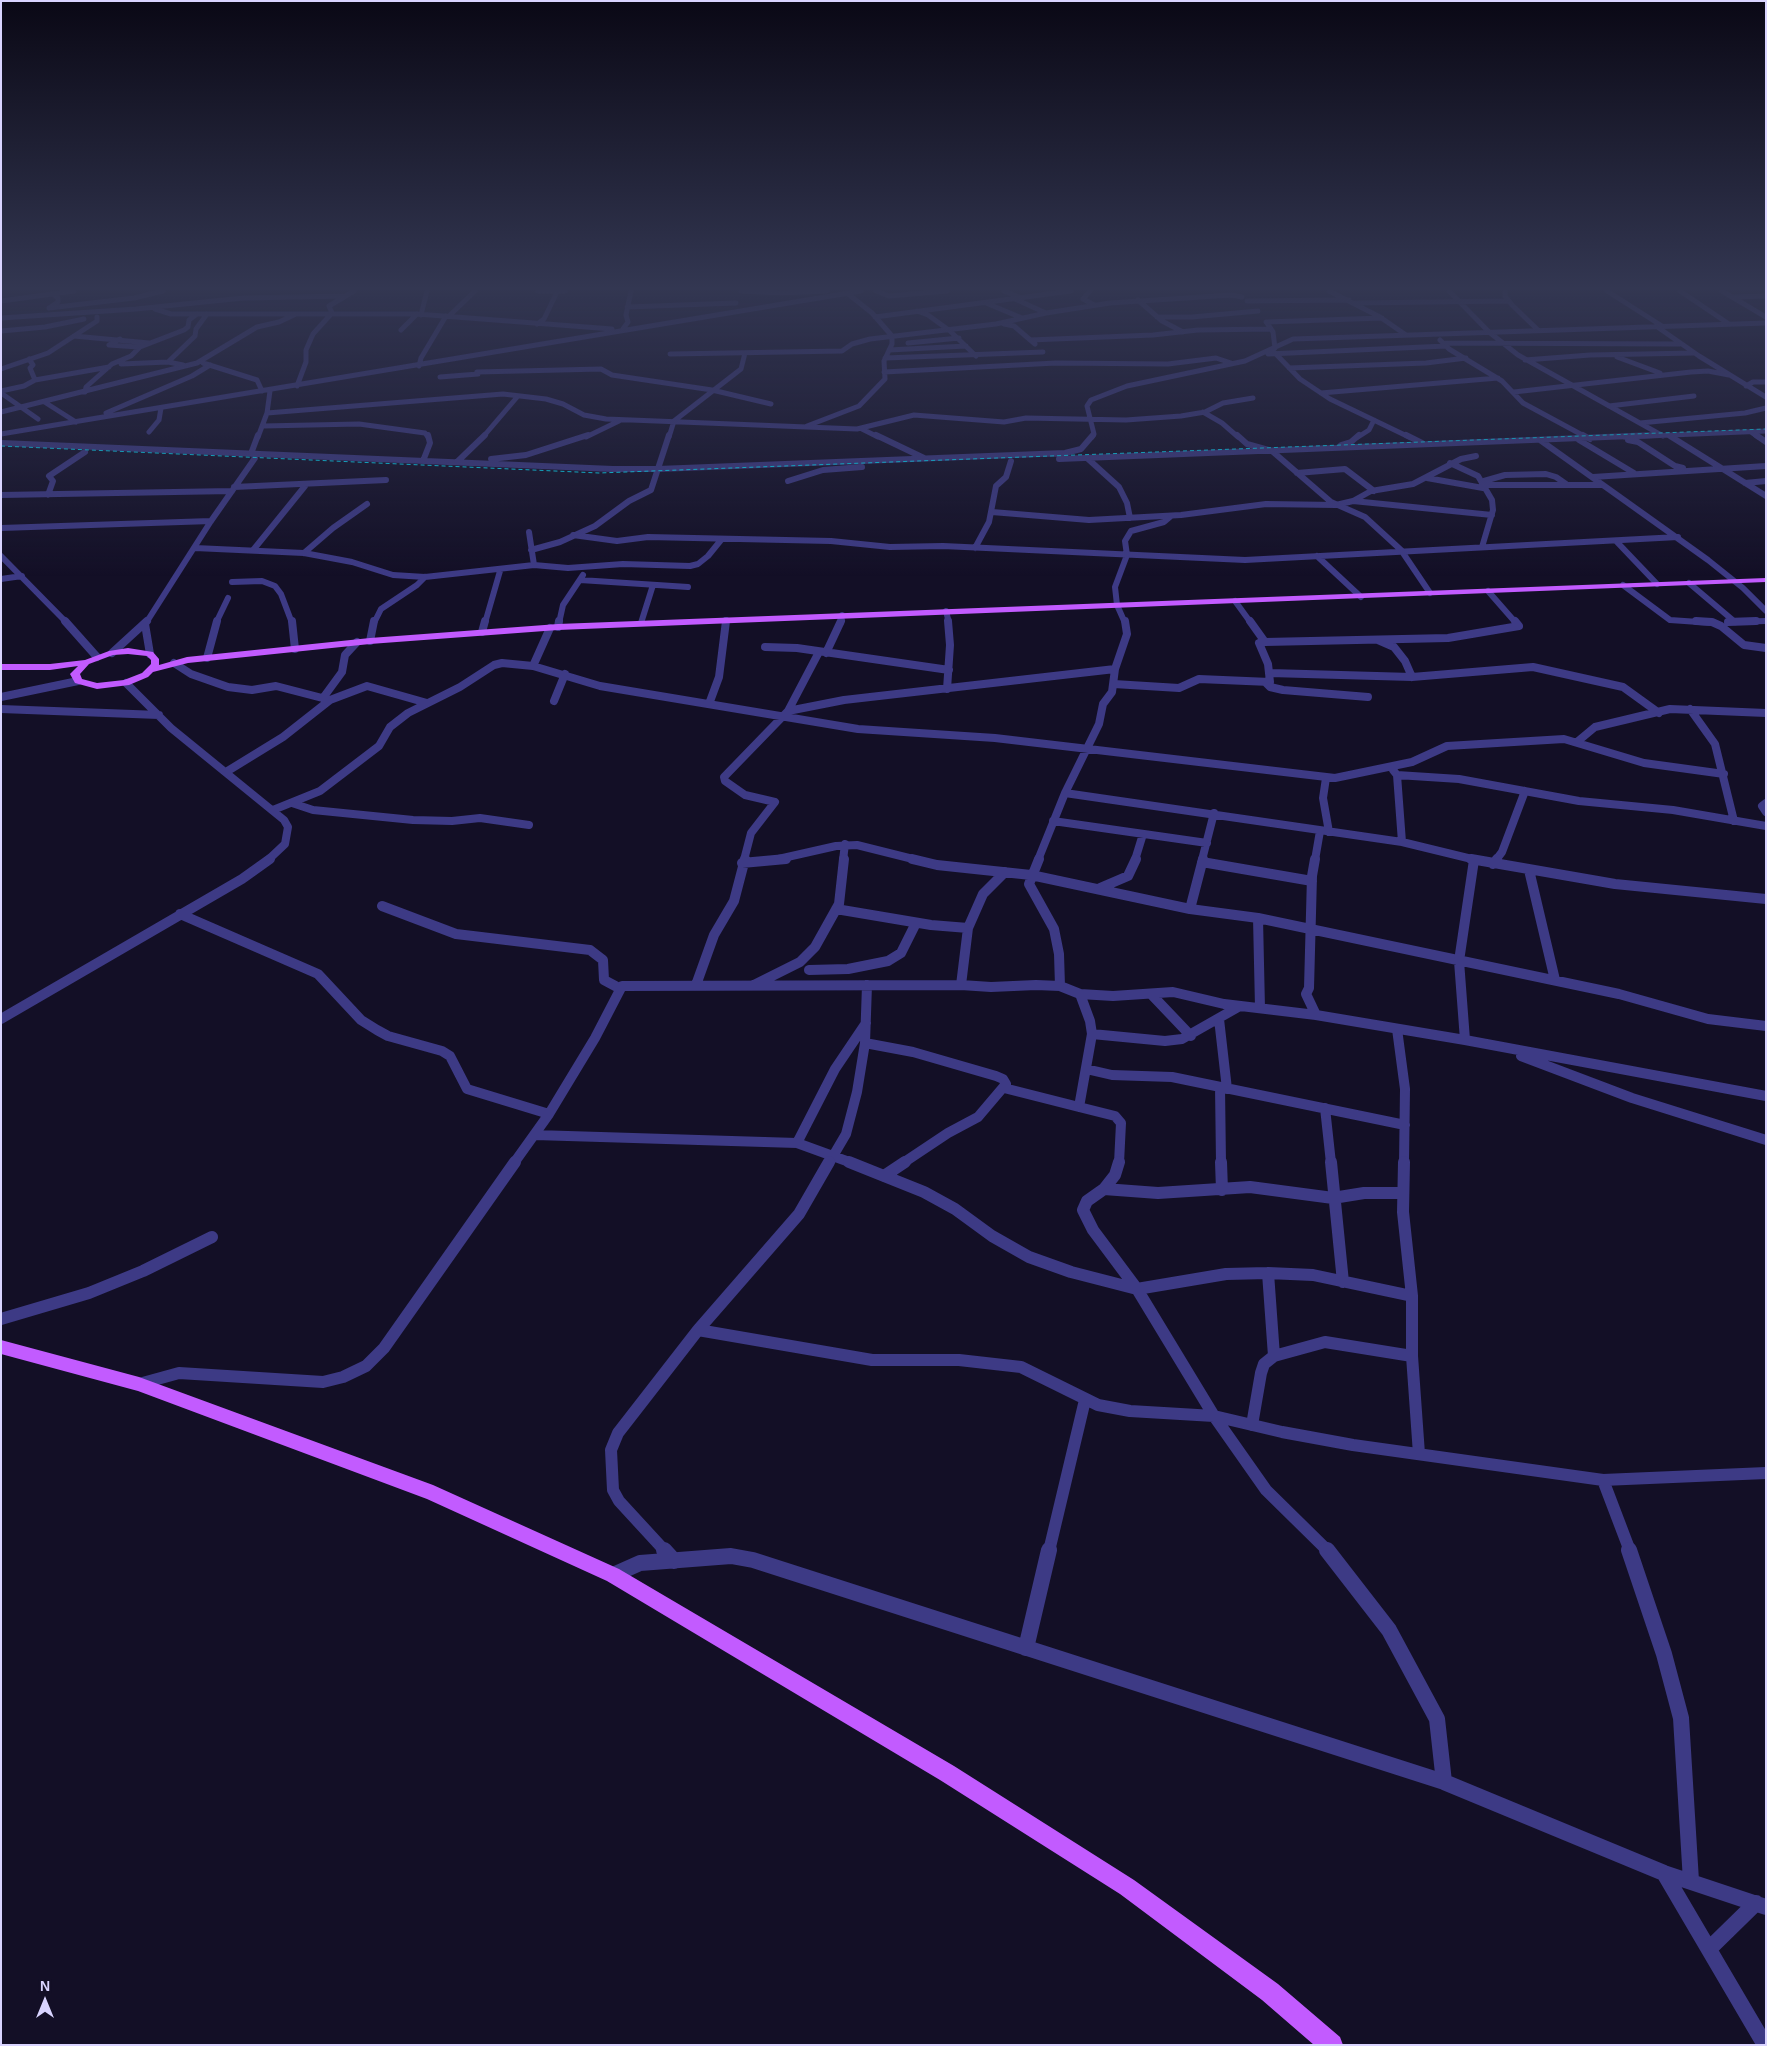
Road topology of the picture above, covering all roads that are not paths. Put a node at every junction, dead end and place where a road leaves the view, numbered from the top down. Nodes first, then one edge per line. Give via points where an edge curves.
1 (22, 386) edge
2 (87, 386) edge
3 (106, 386) edge
4 (168, 386) edge
5 (260, 386) edge
6 (294, 386) edge
7 (689, 386) edge
8 (717, 386) edge
9 (878, 386) edge
10 (1127, 386) edge
11 (1311, 386) edge
12 (1398, 386) edge
13 (1508, 386) edge
14 (1569, 386) edge
15 (1574, 386) edge
16 (1747, 386) edge
17 (270, 390) junction
18 (712, 390) junction
19 (262, 391) junction
20 (1766, 391) edge
21 (1, 392) edge
22 (85, 392) junction
23 (1514, 392) junction
24 (1759, 392) junction
25 (1321, 393) junction
26 (518, 396) junction
27 (1694, 396) dead end
28 (1766, 397) edge
29 (1254, 398) dead end
30 (46, 403) junction
31 (771, 404) dead end
32 (1608, 406) junction
33 (24, 408) junction
34 (161, 408) junction
35 (1766, 408) edge
36 (1, 412) edge
37 (1203, 412) junction
38 (268, 413) junction
39 (38, 419) dead end
40 (92, 419) junction
41 (620, 420) junction
42 (1090, 420) junction
43 (1374, 420) junction
44 (674, 421) junction
45 (76, 422) junction
46 (1640, 423) junction
47 (263, 426) junction
48 (805, 427) junction
49 (862, 429) junction
50 (149, 432) dead end
51 (1751, 432) junction
52 (1766, 432) edge
53 (1, 434) edge
54 (1667, 436) junction
55 (1578, 439) junction
56 (1590, 439) junction
57 (1540, 440) junction
58 (1637, 440) junction
59 (1766, 442) edge
60 (1, 443) edge
61 (1425, 444) junction
62 (1333, 448) junction
63 (1, 449) edge
64 (1272, 451) junction
65 (86, 452) junction
66 (1476, 456) dead end
67 (253, 457) junction
68 (1087, 458) junction
69 (932, 460) junction
70 (284, 461) dead end
71 (423, 461) junction
72 (1011, 461) junction
73 (457, 462) junction
74 (470, 463) junction
75 (1450, 464) junction
76 (1766, 466) edge
77 (658, 469) junction
78 (1675, 469) junction
79 (1724, 469) junction
80 (1297, 473) junction
81 (1634, 473) junction
82 (1593, 477) junction
83 (1428, 478) junction
84 (386, 480) dead end
85 (788, 481) dead end
86 (1766, 481) edge
87 (1745, 483) junction
88 (1566, 484) junction
89 (1482, 485) junction
90 (1602, 485) junction
91 (305, 486) junction
92 (233, 489) junction
93 (1374, 491) junction
94 (1, 495) edge
95 (48, 495) junction
96 (1766, 496) edge
97 (1353, 501) junction
98 (367, 504) dead end
99 (1336, 505) junction
100 (992, 512) junction
101 (1492, 515) junction
102 (1171, 516) junction
103 (1130, 518) junction
104 (212, 521) junction
105 (1, 528) edge
106 (529, 532) dead end
107 (573, 535) junction
108 (1678, 537) junction
109 (721, 540) junction
110 (1616, 541) junction
111 (1482, 546) junction
112 (195, 548) junction
113 (975, 548) junction
114 (254, 549) junction
115 (531, 550) junction
116 (1401, 550) junction
117 (304, 553) junction
118 (1127, 554) junction
119 (1, 556) edge
120 (1317, 556) junction
121 (534, 565) junction
122 (589, 567) junction
123 (500, 571) junction
124 (22, 576) junction
125 (425, 577) junction
126 (1, 579) edge
127 (580, 580) junction
128 (1766, 580) edge
129 (1733, 581) junction
130 (232, 582) dead end
131 (1688, 583) junction
132 (1657, 584) junction
133 (653, 585) junction
134 (1623, 585) junction
135 (688, 587) dead end
136 (1488, 591) junction
137 (1430, 593) junction
138 (1361, 597) junction
139 (228, 598) dead end
140 (1235, 601) junction
141 (1117, 605) junction
142 (946, 611) junction
143 (1766, 611) edge
144 (842, 615) junction
145 (726, 620) junction
146 (1766, 621) edge
147 (1712, 622) junction
148 (1735, 622) junction
149 (145, 624) junction
150 (641, 624) junction
151 (554, 627) junction
152 (482, 632) junction
153 (1375, 638) junction
154 (370, 641) junction
155 (357, 642) junction
156 (1265, 642) junction
157 (765, 647) dead end
158 (1766, 648) edge
159 (295, 649) junction
160 (823, 652) junction
161 (112, 653) junction
162 (151, 655) junction
163 (97, 657) junction
164 (207, 658) junction
165 (187, 660) junction
166 (86, 662) junction
167 (174, 662) junction
168 (533, 666) junction
169 (1, 667) edge
170 (50, 667) junction
171 (1114, 669) junction
172 (151, 670) junction
173 (949, 670) junction
174 (1270, 673) junction
175 (565, 674) junction
176 (1412, 677) junction
177 (77, 678) junction
178 (126, 683) junction
179 (1266, 683) junction
180 (1114, 684) junction
181 (947, 689) junction
182 (1, 697) edge
183 (1368, 697) dead end
184 (326, 699) junction
185 (554, 701) dead end
186 (427, 703) junction
187 (709, 704) junction
188 (1690, 709) junction
189 (1, 710) edge
190 (788, 711) junction
191 (1659, 713) junction
192 (1766, 713) edge
193 (159, 715) junction
194 (780, 717) junction
195 (1577, 742) junction
196 (1087, 748) junction
197 (1390, 768) junction
198 (226, 772) junction
199 (1724, 774) junction
200 (1397, 775) junction
201 (1326, 778) junction
202 (1526, 791) junction
203 (1065, 793) junction
204 (292, 803) junction
205 (1766, 803) edge
206 (274, 810) junction
207 (1766, 812) edge
208 (1214, 814) junction
209 (1734, 820) junction
210 (1053, 821) junction
211 (529, 826) dead end
212 (1766, 826) edge
213 (1325, 832) junction
214 (1143, 834) junction
215 (1402, 842) junction
216 (1207, 843) junction
217 (845, 844) junction
218 (1474, 860) junction
219 (1202, 862) junction
220 (742, 863) junction
221 (1493, 864) junction
222 (1528, 870) junction
223 (1005, 872) junction
224 (1031, 875) junction
225 (1312, 882) junction
226 (1100, 888) junction
227 (1766, 899) edge
228 (382, 906) dead end
229 (1190, 909) junction
230 (836, 910) junction
231 (180, 914) junction
232 (1258, 918) junction
233 (916, 923) junction
234 (968, 928) junction
235 (1312, 929) junction
236 (815, 947) junction
237 (1459, 962) junction
238 (809, 970) junction
239 (1555, 980) junction
240 (696, 985) junction
241 (961, 985) junction
242 (751, 986) junction
243 (867, 986) junction
244 (1060, 986) junction
245 (805, 987) junction
246 (619, 988) junction
247 (1080, 994) junction
248 (1151, 994) junction
249 (1240, 1006) junction
250 (1260, 1008) junction
251 (1316, 1015) junction
252 (1219, 1018) junction
253 (1, 1019) edge
254 (866, 1023) junction
255 (1766, 1026) edge
256 (1397, 1028) junction
257 (1092, 1034) junction
258 (1191, 1036) junction
259 (1466, 1040) junction
260 (865, 1043) junction
261 (1496, 1047) junction
262 (1086, 1069) junction
263 (1004, 1088) junction
264 (1223, 1088) junction
265 (1766, 1096) edge
266 (1079, 1107) junction
267 (1325, 1108) junction
268 (549, 1114) junction
269 (1405, 1125) junction
270 (535, 1135) junction
271 (1766, 1140) edge
272 (797, 1143) junction
273 (833, 1156) junction
274 (884, 1176) junction
275 (1104, 1189) junction
276 (1222, 1190) junction
277 (1403, 1193) junction
278 (1333, 1198) junction
279 (212, 1237) dead end
280 (1268, 1273) junction
281 (1343, 1282) junction
282 (1137, 1289) junction
283 (1412, 1296) junction
284 (1, 1319) edge
285 (698, 1330) junction
286 (1, 1347) edge
287 (1274, 1356) junction
288 (1412, 1356) junction
289 (139, 1384) junction
290 (1085, 1400) junction
291 (1214, 1416) junction
292 (1252, 1425) junction
293 (1419, 1454) junction
294 (1766, 1473) edge
295 (1603, 1480) junction
296 (674, 1561) junction
297 (613, 1575) junction
298 (1026, 1648) junction
299 (1444, 1782) junction
300 (1664, 1873) junction
301 (1691, 1880) junction
302 (1761, 1905) edge
303 (1709, 1949) junction
304 (1332, 2045) edge
305 (1765, 2045) edge

1 - 21 street
2 - 22 street
3 - 22 street
4 - 40 street
5 - 19 street
6 - 17 street
7 - 18 street
8 - 18 street
9 - 48 street via 859,406
10 - 42 street via 1088,403
11 - 25 street
12 - 25 street
13 - 23 street
14 - 23 street
15 - 32 street
16 - 24 street
17 - 19 street
17 - 38 street
18 - 31 street
18 - 44 street
19 - 34 street
20 - 24 street
21 - 33 street
22 - 30 street
23 - 56 street via 1523,403
24 - 28 street
25 - 43 street via 1341,406
26 - 38 street via 495,394
26 - 41 street via 562,404 584,415
26 - 73 street
27 - 32 street
29 - 37 street via 1223,403
30 - 33 street
30 - 45 street
32 - 46 street
33 - 36 street
33 - 39 street
34 - 40 street
34 - 50 street via 159,420
35 - 46 street
37 - 42 street via 1149,419
37 - 64 street via 1222,423 1246,444
38 - 47 street
40 - 45 street
41 - 44 street
41 - 74 street via 585,437 530,454
42 - 49 street via 1026,418 1004,422 914,415
42 - 69 street via 1094,434 1087,445 1073,452
43 - 61 street
43 - 62 street via 1370,430
44 - 48 street
44 - 77 street
45 - 53 street
46 - 54 street
47 - 67 street via 252,451
47 - 71 street via 359,424 425,433 430,443
48 - 49 street
49 - 69 street
51 - 52 street
51 - 54 street
51 - 59 street
54 - 58 street
54 - 79 street
55 - 56 street
55 - 57 street
55 - 81 street
56 - 58 street
57 - 61 street
57 - 82 street
58 - 78 street
60 - 67 street
61 - 62 street
62 - 64 street
63 - 65 street
64 - 68 street
64 - 80 street
65 - 67 street
65 - 95 street via 49,476 53,481
66 - 75 street
67 - 70 street
67 - 71 street
67 - 92 street
68 - 72 street
68 - 103 street via 1119,487
69 - 77 street
71 - 73 street
72 - 85 street via 832,469
72 - 100 street via 1006,477 996,486
73 - 74 street
74 - 77 street
75 - 83 street
75 - 89 street via 1476,475
76 - 79 street
77 - 107 street via 651,490 629,500 600,524
78 - 79 street
78 - 81 street
79 - 87 street
80 - 93 street via 1345,469
80 - 99 street
81 - 82 street
82 - 90 street
83 - 89 street
83 - 93 street via 1402,487
84 - 91 street
86 - 87 street
87 - 96 street
88 - 89 street
88 - 89 street via 1552,475 1539,474 1505,475
88 - 90 street
89 - 101 street via 1492,500
90 - 108 street
91 - 92 street
91 - 114 street
92 - 95 street
92 - 104 street
93 - 97 street
94 - 95 street
97 - 99 street
97 - 101 street
98 - 117 street
99 - 102 street via 1266,504
99 - 116 street via 1365,517
100 - 103 street via 1076,520
100 - 113 street
101 - 111 street
102 - 103 street
102 - 118 street via 1164,522 1131,532 1126,541
104 - 105 street
104 - 112 street
106 - 115 street
107 - 109 street via 621,541 648,537
107 - 115 street
108 - 110 street
108 - 129 street
109 - 113 street
109 - 122 street via 708,556 694,565
110 - 111 street via 1524,547
110 - 132 street
111 - 116 street
112 - 114 street
112 - 149 street
113 - 118 street
114 - 117 street
115 - 121 street
116 - 120 street
116 - 137 street
117 - 125 street via 352,562 393,575
118 - 120 street via 1245,560
118 - 141 street via 1116,582
119 - 124 street
120 - 138 street
121 - 122 street
121 - 123 street
122 - 127 street
123 - 125 street
123 - 152 street
124 - 126 street
124 - 163 street
125 - 154 street via 381,609 375,617
127 - 133 street
127 - 151 street via 563,605
128 - 129 main road
129 - 131 main road
129 - 143 street
130 - 159 street via 267,582 275,586 292,619
131 - 132 main road
131 - 148 street
132 - 134 main road
133 - 135 street
133 - 150 street
134 - 136 main road
134 - 147 street via 1670,620
136 - 137 main road
136 - 153 street via 1519,626 1448,638
137 - 138 main road
138 - 140 main road
139 - 164 street via 216,624
140 - 141 main road
140 - 156 street
141 - 142 main road
141 - 171 street via 1124,617 1127,634
142 - 144 main road
142 - 173 street via 950,628
144 - 145 main road
144 - 160 street via 840,626
145 - 150 main road
145 - 187 street via 719,677
146 - 148 street
147 - 148 street
147 - 158 street via 1740,644
149 - 161 street
149 - 162 street
150 - 151 main road
151 - 152 main road
151 - 168 street
152 - 154 main road
153 - 156 street
153 - 176 street via 1394,648
154 - 155 main road
155 - 159 main road
155 - 184 street via 345,655 342,672
156 - 174 street via 1259,643
157 - 160 street
159 - 164 main road
160 - 173 street
160 - 190 street
161 - 162 main road via 128,651
161 - 163 main road
162 - 165 main road
162 - 172 main road via 155,665
163 - 166 main road
164 - 165 main road
165 - 167 main road
166 - 170 main road
166 - 177 main road
167 - 172 main road
167 - 184 street via 191,674 228,687 252,690 276,686
168 - 175 street
168 - 186 street via 496,664
169 - 170 main road
170 - 177 main road
171 - 180 street
171 - 181 street
172 - 178 main road
173 - 181 street
174 - 176 street
174 - 179 street via 1271,680
175 - 185 street
175 - 187 street via 591,684
176 - 191 street via 1532,667 1623,687
177 - 178 main road via 97,686
177 - 182 street via 57,687
178 - 193 street
179 - 180 street via 1199,678 1179,688
179 - 183 street via 1283,690
180 - 196 street via 1104,704 1100,724
181 - 190 street via 844,700
184 - 186 street via 367,686
184 - 198 street via 283,737
186 - 204 street via 396,722 379,746 337,780
187 - 194 street
188 - 191 street via 1670,709
188 - 192 street
188 - 199 street via 1713,739
189 - 193 street
190 - 194 street
191 - 195 street via 1595,727
193 - 198 street
194 - 196 street via 858,728
194 - 220 street via 724,777 745,794 775,802 751,833
195 - 197 street via 1560,738 1455,745
195 - 199 street via 1644,763
196 - 201 street
196 - 203 street
197 - 200 street
197 - 201 street
198 - 206 street
199 - 209 street
200 - 202 street via 1458,779
200 - 215 street
201 - 213 street via 1322,793
202 - 209 street via 1579,801 1673,810
202 - 221 street via 1502,852
203 - 208 street
203 - 210 street
204 - 206 street
204 - 211 street via 313,810 413,820 480,818
205 - 207 street via 1762,806
206 - 231 street via 288,827 285,844 278,853 242,879
208 - 213 street
208 - 216 street
209 - 212 street
210 - 214 street
210 - 224 street
213 - 215 street
213 - 225 street
214 - 216 street
214 - 226 street via 1128,876
215 - 218 street
216 - 219 street
217 - 220 street via 785,858
217 - 223 street via 937,864
217 - 230 street via 841,896
218 - 221 street
218 - 237 street
219 - 225 street
219 - 229 street
220 - 240 street via 734,901 714,935
221 - 222 street
222 - 227 street via 1642,887
222 - 239 street
223 - 224 street
223 - 234 street via 983,894
224 - 226 street
224 - 244 street via 1030,889 1054,929
225 - 235 street
226 - 229 street
228 - 246 street via 456,934 590,950 603,960 604,980
229 - 232 street
230 - 233 street
230 - 236 street
231 - 253 street
231 - 268 street via 318,974 369,1025 388,1036 442,1050 450,1056 467,1089
232 - 235 street
232 - 250 street
233 - 234 street
233 - 238 street via 901,953 888,962 848,970
234 - 241 street
235 - 237 street
235 - 251 street via 1306,996
236 - 238 street
236 - 242 street via 800,962
237 - 239 street
237 - 259 street
238 - 245 street
239 - 255 street via 1708,1019
240 - 242 street
240 - 246 street via 626,985
241 - 243 street
241 - 244 street
242 - 245 street
243 - 245 street
243 - 254 street
244 - 247 street
246 - 268 street via 595,1038
247 - 248 street
247 - 257 street
248 - 249 street via 1182,993
248 - 258 street
249 - 250 street
249 - 252 street
250 - 251 street
251 - 256 street
252 - 258 street
252 - 264 street
254 - 260 street
254 - 272 street via 835,1069
256 - 259 street
256 - 269 street via 1406,1089
257 - 258 street via 1165,1041
257 - 262 street
259 - 261 street
260 - 263 street via 913,1052 996,1076 1003,1079
260 - 273 street via 851,1123
261 - 265 street
261 - 271 street via 1632,1098
262 - 264 street via 1112,1075 1172,1077
262 - 266 street
263 - 266 street
263 - 274 street via 978,1117
264 - 267 street
264 - 276 street
266 - 275 street via 1120,1120 1119,1165
267 - 269 street
267 - 278 street
268 - 270 street
269 - 277 street
270 - 272 street
270 - 289 street via 384,1348 366,1366 343,1378 323,1382 179,1373
272 - 273 street
273 - 274 street
273 - 285 street via 799,1214
274 - 282 street via 955,1209 992,1236 1029,1257
275 - 276 street via 1158,1193
275 - 282 street via 1086,1201 1083,1210 1093,1230
276 - 278 street via 1250,1187
277 - 278 street via 1364,1193
277 - 283 street
278 - 281 street
279 - 284 street via 89,1292
280 - 281 street via 1313,1275
280 - 282 street via 1226,1274
280 - 287 street
281 - 283 street
282 - 291 street
283 - 288 street
285 - 290 street via 872,1360 959,1360 1021,1366
285 - 296 street via 618,1433 611,1450 613,1490 619,1501
286 - 289 main road
287 - 288 street via 1325,1342
287 - 292 street via 1264,1364 1261,1373
288 - 293 street
289 - 297 main road via 433,1493
290 - 291 street via 1130,1411
290 - 298 street
291 - 292 street
291 - 299 street via 1266,1490 1331,1554 1389,1630 1437,1719
292 - 293 street
293 - 295 street
294 - 295 street
295 - 301 street via 1631,1554 1682,1718
296 - 297 street via 640,1563
296 - 298 street via 731,1556 753,1560
297 - 304 main road via 947,1773 1127,1887 1270,1992
298 - 299 street
299 - 300 street
300 - 301 street
300 - 303 street
301 - 302 street
302 - 303 street
303 - 305 street

